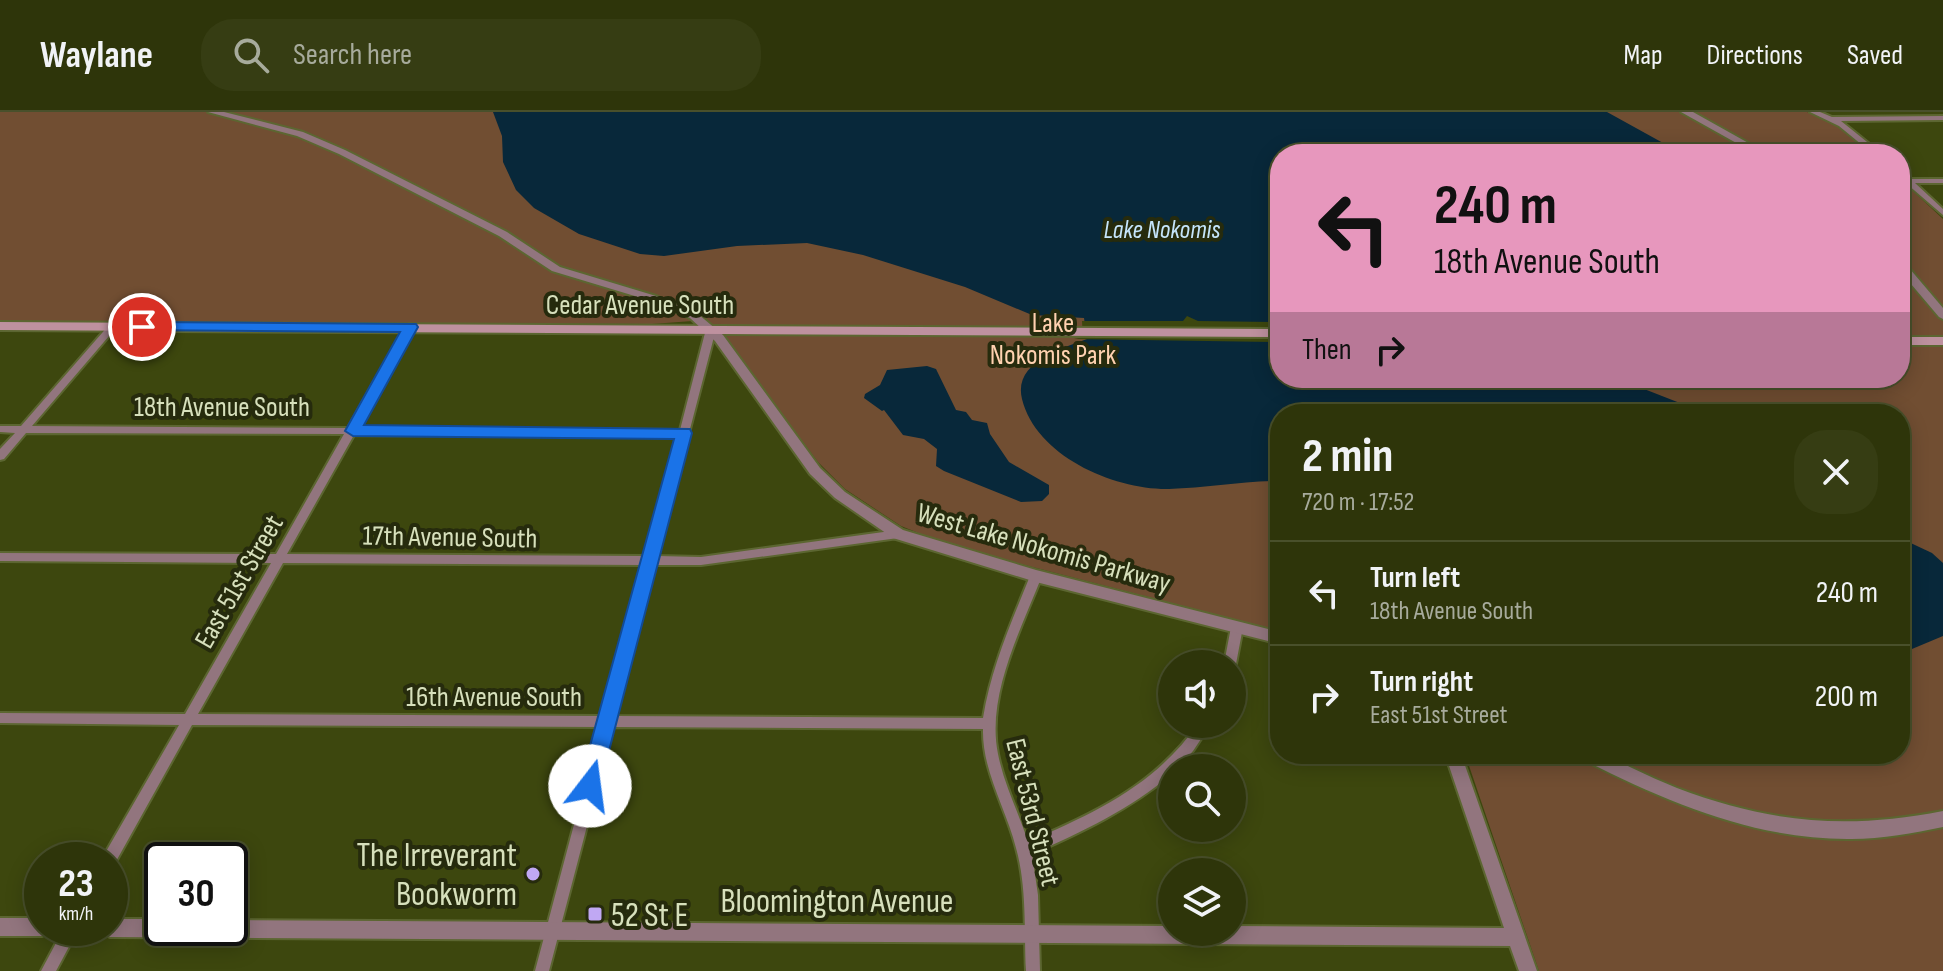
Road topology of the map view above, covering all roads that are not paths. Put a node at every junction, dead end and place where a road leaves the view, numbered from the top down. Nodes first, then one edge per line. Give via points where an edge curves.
1 (213, 112) edge
2 (1686, 112) edge
3 (1814, 112) edge
4 (1943, 118) edge
5 (1833, 119) junction
6 (1745, 144) edge
7 (1867, 144) edge
8 (1910, 181) edge
9 (1943, 181) edge
10 (1910, 183) edge
11 (1943, 213) edge
12 (1910, 276) edge
13 (1943, 315) edge
14 (0, 326) edge
15 (112, 327) junction
16 (410, 327) junction
17 (711, 329) junction
18 (1270, 333) edge
19 (1910, 341) edge
20 (1943, 341) edge
21 (0, 429) edge
22 (23, 430) junction
23 (353, 431) junction
24 (684, 433) junction
25 (0, 456) edge
26 (898, 534) junction
27 (0, 557) edge
28 (282, 558) junction
29 (649, 562) junction
30 (1036, 576) junction
31 (1237, 627) junction
32 (1270, 635) edge
33 (1233, 650) edge
34 (0, 718) edge
35 (190, 719) junction
36 (608, 721) junction
37 (989, 724) junction
38 (1196, 738) edge
39 (1456, 764) edge
40 (1608, 764) edge
41 (1943, 819) edge
42 (119, 842) edge
43 (1024, 851) junction
44 (0, 927) edge
45 (24, 927) edge
46 (128, 928) edge
47 (552, 930) junction
48 (1031, 933) junction
49 (1516, 937) junction
50 (62, 946) edge
51 (48, 971) edge
52 (542, 971) edge
53 (1033, 971) edge
54 (1528, 971) edge

1 - 17 street, West Lake Nokomis Parkway via 300,134 342,152 503,234 556,269 668,304
2 - 6 street
3 - 5 street
4 - 5 street
5 - 7 street
8 - 9 street
10 - 11 street
12 - 13 street
14 - 15 main road, Cedar Avenue South
15 - 16 main road, Cedar Avenue South
15 - 22 street
16 - 17 main road, Cedar Avenue South
16 - 23 street, East 51st Street
17 - 18 main road, Cedar Avenue South
17 - 24 street
17 - 26 street, West Lake Nokomis Parkway via 815,471 840,495
19 - 20 main road
21 - 22 street, 18th Avenue South
22 - 23 street, 18th Avenue South
22 - 25 street
23 - 24 street, 18th Avenue South
23 - 28 street, East 51st Street
24 - 29 street
26 - 29 street, 17th Avenue South via 701,561
26 - 30 street, West Lake Nokomis Parkway
27 - 28 street, 17th Avenue South
28 - 29 street, 17th Avenue South
28 - 35 street, East 51st Street
29 - 36 street
30 - 31 street, West Lake Nokomis Parkway
30 - 37 street, East 53rd Street via 999,675
31 - 32 street, West Lake Nokomis Parkway
31 - 33 street
34 - 35 street, 16th Avenue South
35 - 36 street, 16th Avenue South
35 - 42 street, East 51st Street
36 - 37 street, 16th Avenue South
36 - 47 street
37 - 43 street, East 53rd Street via 1000,786
38 - 43 street via 1144,791
39 - 49 street
40 - 41 street via 1656,788 1742,818 1853,832
43 - 48 street, East 53rd Street via 1032,895
44 - 45 street
46 - 47 street, Bloomington Avenue
47 - 48 street, Bloomington Avenue
47 - 52 street
48 - 49 street, Bloomington Avenue
48 - 53 street, East 53rd Street
49 - 54 street
50 - 51 street

